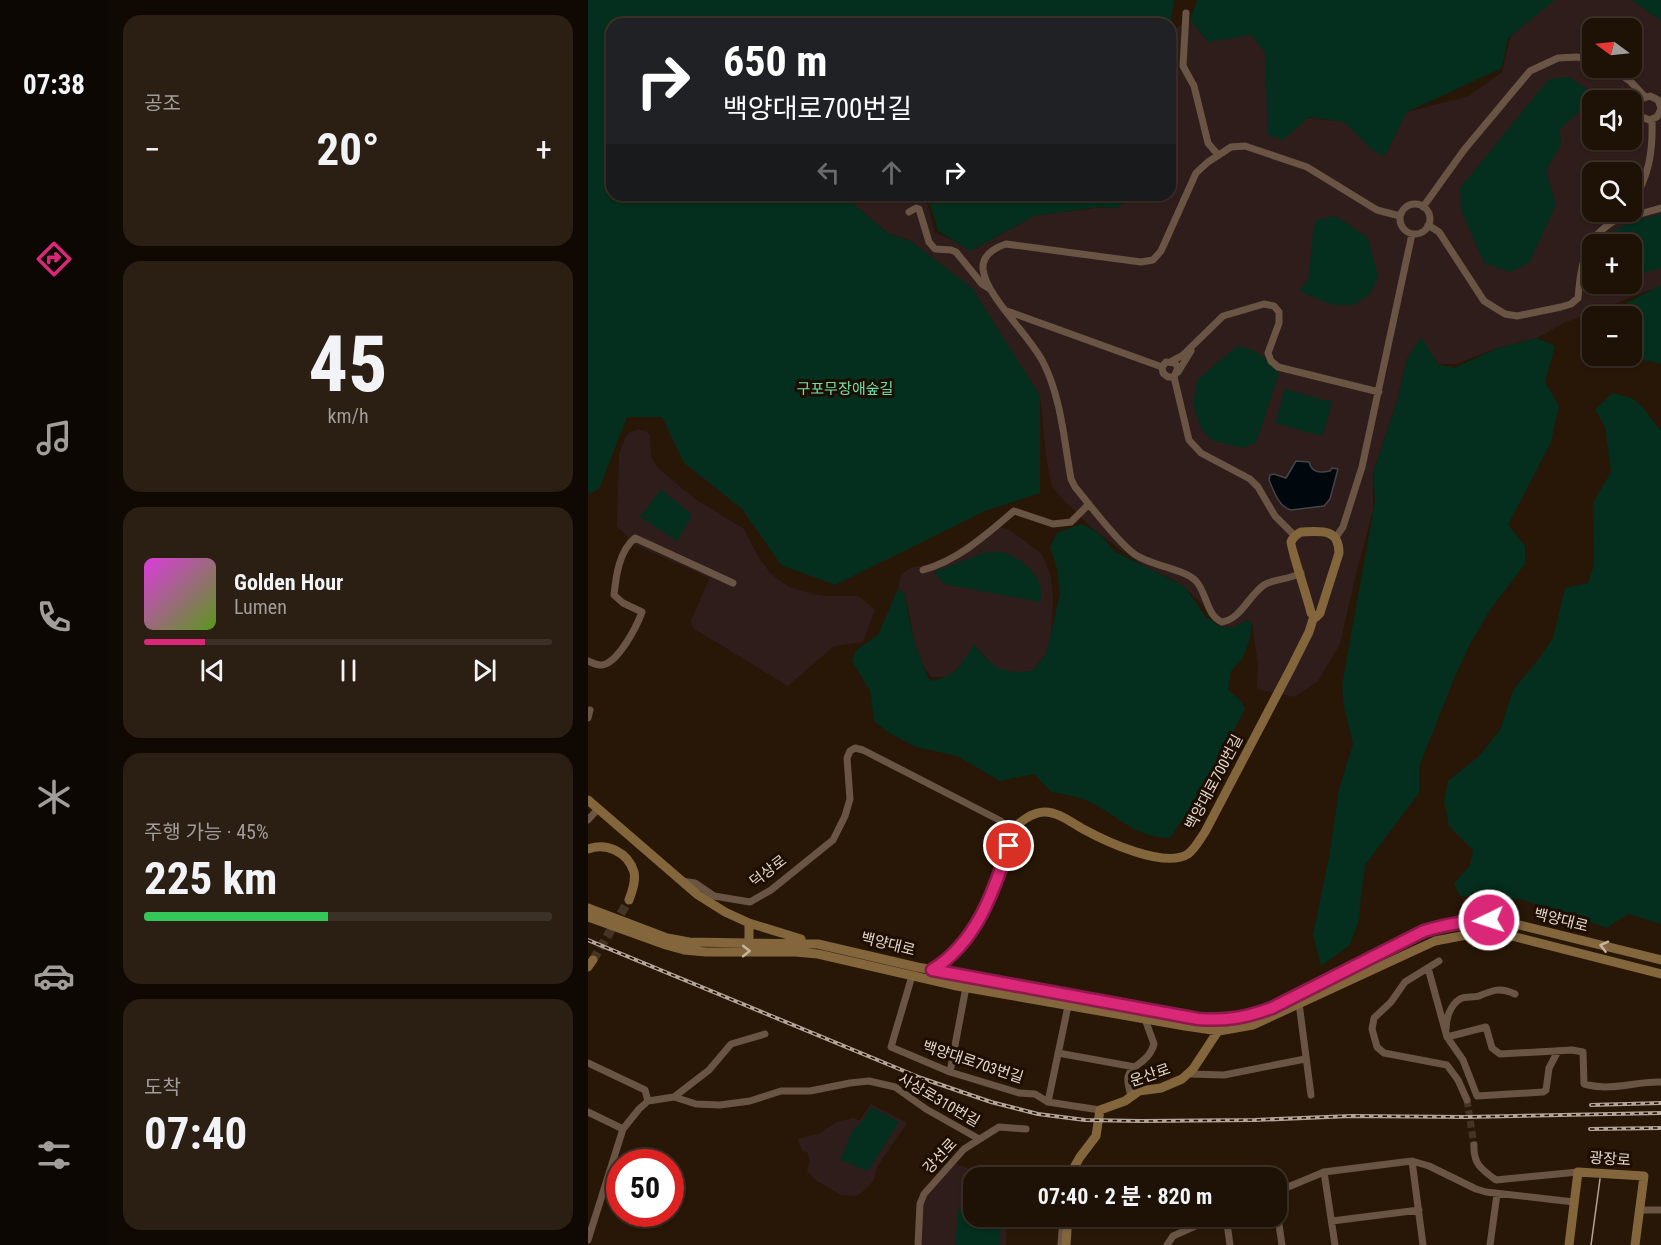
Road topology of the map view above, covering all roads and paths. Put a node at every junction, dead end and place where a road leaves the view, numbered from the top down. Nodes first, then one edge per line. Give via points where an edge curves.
1 (1186, 13) dead end
2 (1582, 58) edge
3 (1625, 78) edge
4 (1645, 97) junction
5 (1661, 106) edge
6 (1652, 120) junction
7 (1218, 155) junction
8 (1642, 186) edge
9 (1423, 207) junction
10 (1661, 208) edge
11 (909, 212) dead end
12 (1642, 213) edge
13 (1400, 216) junction
14 (1615, 222) edge
15 (1428, 225) junction
16 (1412, 234) junction
17 (990, 290) junction
18 (1006, 310) junction
19 (1195, 344) junction
20 (1172, 361) junction
21 (1162, 367) junction
22 (1176, 374) junction
23 (1379, 392) junction
24 (1089, 504) junction
25 (1295, 536) junction
26 (1336, 537) junction
27 (923, 570) dead end
28 (1301, 573) junction
29 (733, 583) dead end
30 (1314, 616) junction
31 (588, 661) edge
32 (588, 800) edge
33 (598, 809) junction
34 (588, 820) edge
35 (1009, 832) junction
36 (588, 849) edge
37 (681, 881) junction
38 (629, 900) tunnel mouth
39 (588, 908) edge
40 (588, 917) edge
41 (749, 923) junction
42 (749, 941) junction
43 (818, 944) junction
44 (1661, 960) edge
45 (1440, 961) dead end
46 (1428, 968) junction
47 (932, 970) junction
48 (1661, 974) edge
49 (912, 976) junction
50 (929, 980) junction
51 (966, 987) junction
52 (1515, 994) dead end
53 (1299, 1004) junction
54 (1068, 1006) junction
55 (1145, 1019) junction
56 (1223, 1020) junction
57 (1219, 1031) junction
58 (765, 1034) dead end
59 (1447, 1038) junction
60 (1558, 1051) junction
61 (1058, 1053) junction
62 (1305, 1059) junction
63 (588, 1063) edge
64 (1135, 1067) junction
65 (950, 1072) junction
66 (1188, 1074) junction
67 (1661, 1082) edge
68 (1311, 1095) dead end
69 (674, 1097) junction
70 (1131, 1097) junction
71 (1467, 1100) tunnel mouth
72 (648, 1101) junction
73 (1048, 1102) junction
74 (1100, 1110) junction
75 (588, 1112) edge
76 (623, 1129) junction
77 (1026, 1129) dead end
78 (979, 1139) junction
79 (1474, 1145) tunnel mouth
80 (1412, 1161) junction
81 (1074, 1167) edge
82 (1324, 1172) junction
83 (1578, 1172) junction
84 (1287, 1187) edge
85 (1497, 1194) junction
86 (1574, 1202) junction
87 (1419, 1210) junction
88 (1640, 1210) junction
89 (1661, 1210) edge
90 (592, 1214) edge
91 (1332, 1221) junction
92 (1062, 1227) edge
93 (1067, 1227) edge
94 (1193, 1227) edge
95 (1228, 1227) edge
96 (1279, 1227) edge
97 (588, 1240) edge
98 (918, 1245) edge
99 (1061, 1245) edge
100 (1066, 1245) edge
101 (1167, 1245) edge
102 (1230, 1245) edge
103 (1282, 1245) edge
104 (1335, 1245) edge
105 (1424, 1245) edge
106 (1489, 1245) edge
107 (1569, 1245) edge
108 (1635, 1245) edge

1 - 7 street via 1183,66 1194,86 1208,143
2 - 9 street via 1558,58 1530,71 1464,150
3 - 4 street
4 - 5 street via 1654,97
4 - 6 street via 1638,103 1638,112 1644,119
5 - 6 street
6 - 8 street via 1651,155
7 - 13 street via 1231,147 1245,146 1269,154 1307,167 1371,206
7 - 17 street via 1196,173 1161,251 1153,260 1141,262 1006,244 985,258 983,266
9 - 13 street via 1406,207
9 - 15 street via 1430,216
10 - 12 street
11 - 17 street via 920,209 929,242 935,249 956,252
13 - 16 street via 1402,228
14 - 15 street via 1592,241 1585,255 1578,298 1561,307 1517,316 1505,314 1484,301 1439,232
15 - 16 street via 1423,232
16 - 23 street
17 - 18 street
18 - 21 street
18 - 24 street via 1051,378 1071,479
19 - 20 street
19 - 22 street
19 - 23 street via 1223,316 1253,306 1274,306 1279,312 1278,323 1268,353 1278,367
20 - 21 street
20 - 22 street via 1177,365
21 - 22 street via 1165,376
22 - 25 street via 1189,440 1200,453 1250,479 1275,516
23 - 26 street via 1362,467 1343,527
24 - 27 street via 1071,522 1053,524 1014,511 957,556
24 - 28 street via 1133,554 1195,580 1216,620 1222,622 1233,618 1267,582
25 - 26 main road via 1315,532
25 - 28 main road via 1291,549
26 - 30 main road via 1340,553 1320,613
28 - 30 main road
29 - 31 street via 632,540 618,570 615,595 642,612 638,624 616,656 601,665
30 - 35 main road, 백양대로700번길 via 1205,832 1189,853 1174,858 1152,857 1045,812 1029,816
32 - 33 main road, 덕상로
33 - 34 street
33 - 37 main road, 덕상로
35 - 37 street, 덕상로 via 1001,821 855,748 847,758 850,799 833,840 771,890 750,902 714,896 695,883
35 - 47 main road via 1009,846 986,908 976,925
36 - 38 main road via 603,846 625,857 634,879
37 - 41 main road, 덕상로 via 708,902
39 - 42 main road, 백양대로 via 667,938 707,943
40 -> 49 main road, 백양대로 via 684,950 818,954
41 - 42 main road
41 - 43 main road, 덕상로
42 - 43 main road, 백양대로
43 - 47 main road, 백양대로
44 -> 56 main road, 백양대로 via 1503,921 1474,920 1424,931 1272,1008 1248,1017
45 - 46 street
46 - 59 street
46 - 71 street via 1401,986 1374,1018 1372,1029 1377,1047 1384,1053 1447,1065
47 - 50 main road
47 - 56 main road, 백양대로 via 1198,1019
48 - 53 main road, 백양대로 via 1508,935 1477,933 1435,941
49 - 50 main road, 백양대로
49 - 65 street, 백양대로703번길 via 891,1047
50 - 51 main road, 백양대로
51 - 54 main road, 백양대로
51 - 65 street
52 - 59 street via 1499,989 1461,999 1448,1016
53 - 57 main road, 백양대로 via 1253,1025
53 - 62 street
54 - 55 main road, 백양대로
54 - 61 street
55 - 57 main road, 백양대로
55 - 64 street via 1154,1044 1149,1057
56 - 57 main road, 운산로
57 - 66 main road, 운산로
58 - 69 street, 사상로310번길 via 731,1044 709,1070
59 - 60 street via 1486,1027 1492,1048 1500,1054
59 - 60 street via 1463,1060 1477,1096 1543,1092
60 - 67 street via 1583,1052 1584,1084 1630,1086
61 - 64 street
61 - 73 street
62 - 66 street via 1224,1075
62 - 68 street
63 - 72 street via 645,1090
64 - 70 street via 1128,1078
65 - 73 street, 백양대로703번길 via 1019,1093 1035,1094
66 - 70 main road, 운산로
69 - 72 street, 사상로310번길
69 - 78 street, 사상로310번길 via 696,1104 720,1105 781,1091 810,1091 869,1081 895,1087
70 - 74 main road, 운산로
72 - 76 street
73 - 74 street, 백양대로703번길
74 - 81 main road via 1094,1141
75 - 76 street
76 - 90 street
77 - 78 street, 강선로 via 999,1127
78 - 98 street, 강선로 via 964,1149 924,1194
79 - 83 street via 1473,1157 1479,1168 1496,1180
80 - 82 street
80 - 85 street
80 - 87 street
82 - 84 street
82 - 91 street
83 - 86 main road, 광장로
83 - 88 main road, 광장로 via 1644,1176
85 - 86 street
85 - 106 street
86 - 107 main road, 광장로
87 - 91 street
87 - 105 street
88 - 89 street
88 - 108 main road, 광장로
90 - 97 street
91 - 104 street
92 - 99 street
93 - 100 main road
94 - 101 street via 1173,1236
95 - 102 street
96 - 103 street

